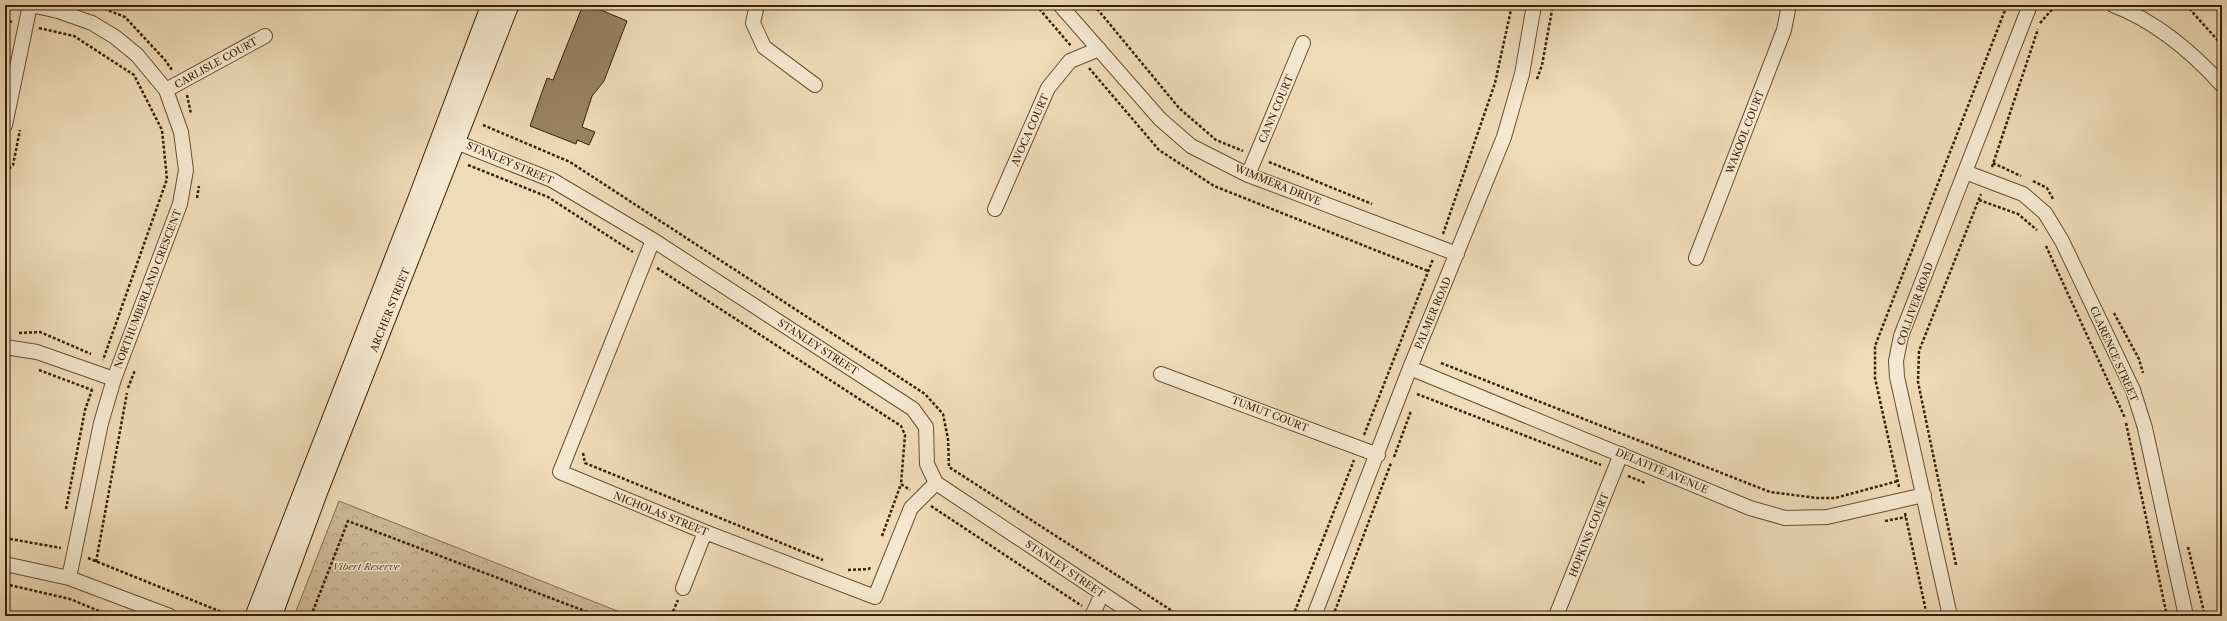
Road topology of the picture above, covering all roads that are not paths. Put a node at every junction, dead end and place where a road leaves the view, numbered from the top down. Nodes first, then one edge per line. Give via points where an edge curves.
1 (31, 5) edge
2 (490, 5) edge
3 (509, 5) edge
4 (757, 5) edge
5 (1060, 5) edge
6 (1534, 5) edge
7 (1788, 5) edge
8 (2030, 5) edge
9 (2114, 6) edge
10 (265, 36) dead end
11 (1304, 43) dead end
12 (483, 50) junction
13 (1099, 50) junction
14 (815, 85) dead end
15 (2222, 85) edge
16 (166, 90) junction
17 (5, 125) edge
18 (449, 139) junction
19 (1965, 172) junction
20 (1248, 175) junction
21 (995, 209) dead end
22 (653, 240) junction
23 (1457, 254) junction
24 (1696, 258) dead end
25 (5, 347) edge
26 (1410, 368) junction
27 (1161, 374) dead end
28 (114, 379) junction
29 (1621, 454) junction
30 (1378, 455) junction
31 (936, 483) junction
32 (1924, 495) junction
33 (705, 532) junction
34 (292, 540) junction
35 (5, 564) edge
36 (69, 578) junction
37 (683, 588) dead end
38 (1102, 594) junction
39 (1093, 614) edge
40 (170, 616) edge
41 (255, 616) edge
42 (272, 616) edge
43 (1136, 616) edge
44 (1314, 616) edge
45 (1556, 616) edge
46 (1950, 616) edge
47 (2186, 616) edge

1 - 16 street, NORTHUMBERLAND CRESCENT via 92,23 115,37 137,54
1 - 17 street
2 - 12 main road, ARCHER STREET
3 - 12 main road, ARCHER STREET
4 - 14 street via 753,23 764,47
5 - 13 street, WIMMERA DRIVE
6 - 23 street, PALMER ROAD via 1522,74 1504,137
7 - 24 street, WAKOOL COURT via 1784,30
8 - 19 street, COLLIVER ROAD
9 - 15 street via 2167,35
10 - 16 street, CARLISLE COURT
11 - 20 street, CANN COURT
12 - 18 main road, ARCHER STREET
13 - 20 street, WIMMERA DRIVE via 1160,119 1191,146
13 - 21 street, AVOCA COURT via 1070,61 1048,88
16 - 28 street, NORTHUMBERLAND CRESCENT via 181,132 186,170 180,204
18 - 22 street, STANLEY STREET via 552,180
18 - 34 main road, ARCHER STREET
19 - 32 street, COLLIVER ROAD via 1901,336 1898,352 1897,376
19 - 47 street, CLARENCE STREET via 2023,194 2045,213 2062,241 2133,390 2146,428
20 - 23 street, WIMMERA DRIVE
22 - 31 street, STANLEY STREET via 913,409 926,427 927,464
22 - 33 street, NICHOLAS STREET via 560,472
23 - 26 street, PALMER ROAD
25 - 28 street via 37,352
26 - 29 street, DELATITE AVENUE
26 - 30 street, PALMER ROAD
27 - 30 street, TUMUT COURT
28 - 36 street, NORTHUMBERLAND CRESCENT via 101,423
29 - 32 street, DELATITE AVENUE via 1750,508 1785,518 1827,517
29 - 45 street, HOPKINS COURT
30 - 44 street, PALMER ROAD
31 - 33 street, NICHOLAS STREET via 911,508 875,597
31 - 38 street, STANLEY STREET
32 - 46 street, COLLIVER ROAD
33 - 37 street
34 - 41 main road, ARCHER STREET
34 - 42 main road, ARCHER STREET
35 - 36 street
36 - 40 street
38 - 39 street
38 - 43 street, STANLEY STREET

